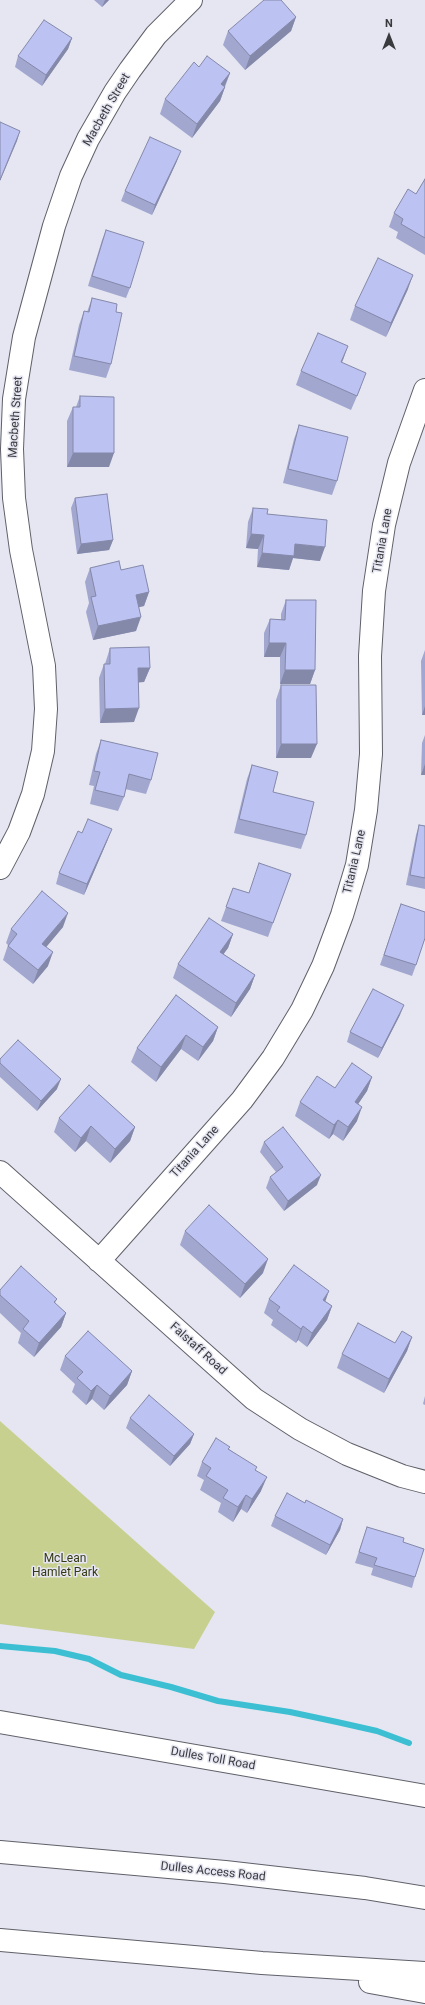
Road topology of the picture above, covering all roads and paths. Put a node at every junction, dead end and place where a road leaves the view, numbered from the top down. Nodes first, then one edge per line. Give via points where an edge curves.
1 (191, 0) edge
2 (425, 390) edge
3 (0, 868) edge
4 (0, 1172) edge
5 (99, 1261) junction
6 (425, 1482) edge
7 (0, 1722) edge
8 (422, 1796) edge
9 (0, 1852) edge
10 (425, 1898) edge
11 (0, 1940) edge
12 (262, 1963) junction
13 (425, 1973) edge
14 (425, 1992) edge

1 - 3 main road, Macbeth Street via 156,36 130,70 88,139 71,176 54,226 24,337 14,400 14,498 21,550 44,666 46,709 43,751 33,794 19,832
2 - 5 main road, Titania Lane via 399,463 383,532 374,591 370,656 371,754 366,810 357,864 342,915 302,1010 273,1058 242,1100
4 - 5 main road, Falstaff Road
5 - 6 main road, Falstaff Road via 254,1398 300,1429 347,1454 402,1476
7 - 8 main road, Dulles Toll Road
9 - 10 main road, Dulles Access Road via 225,1872 365,1888
11 - 12 main road
12 - 13 main road
12 - 14 main road

